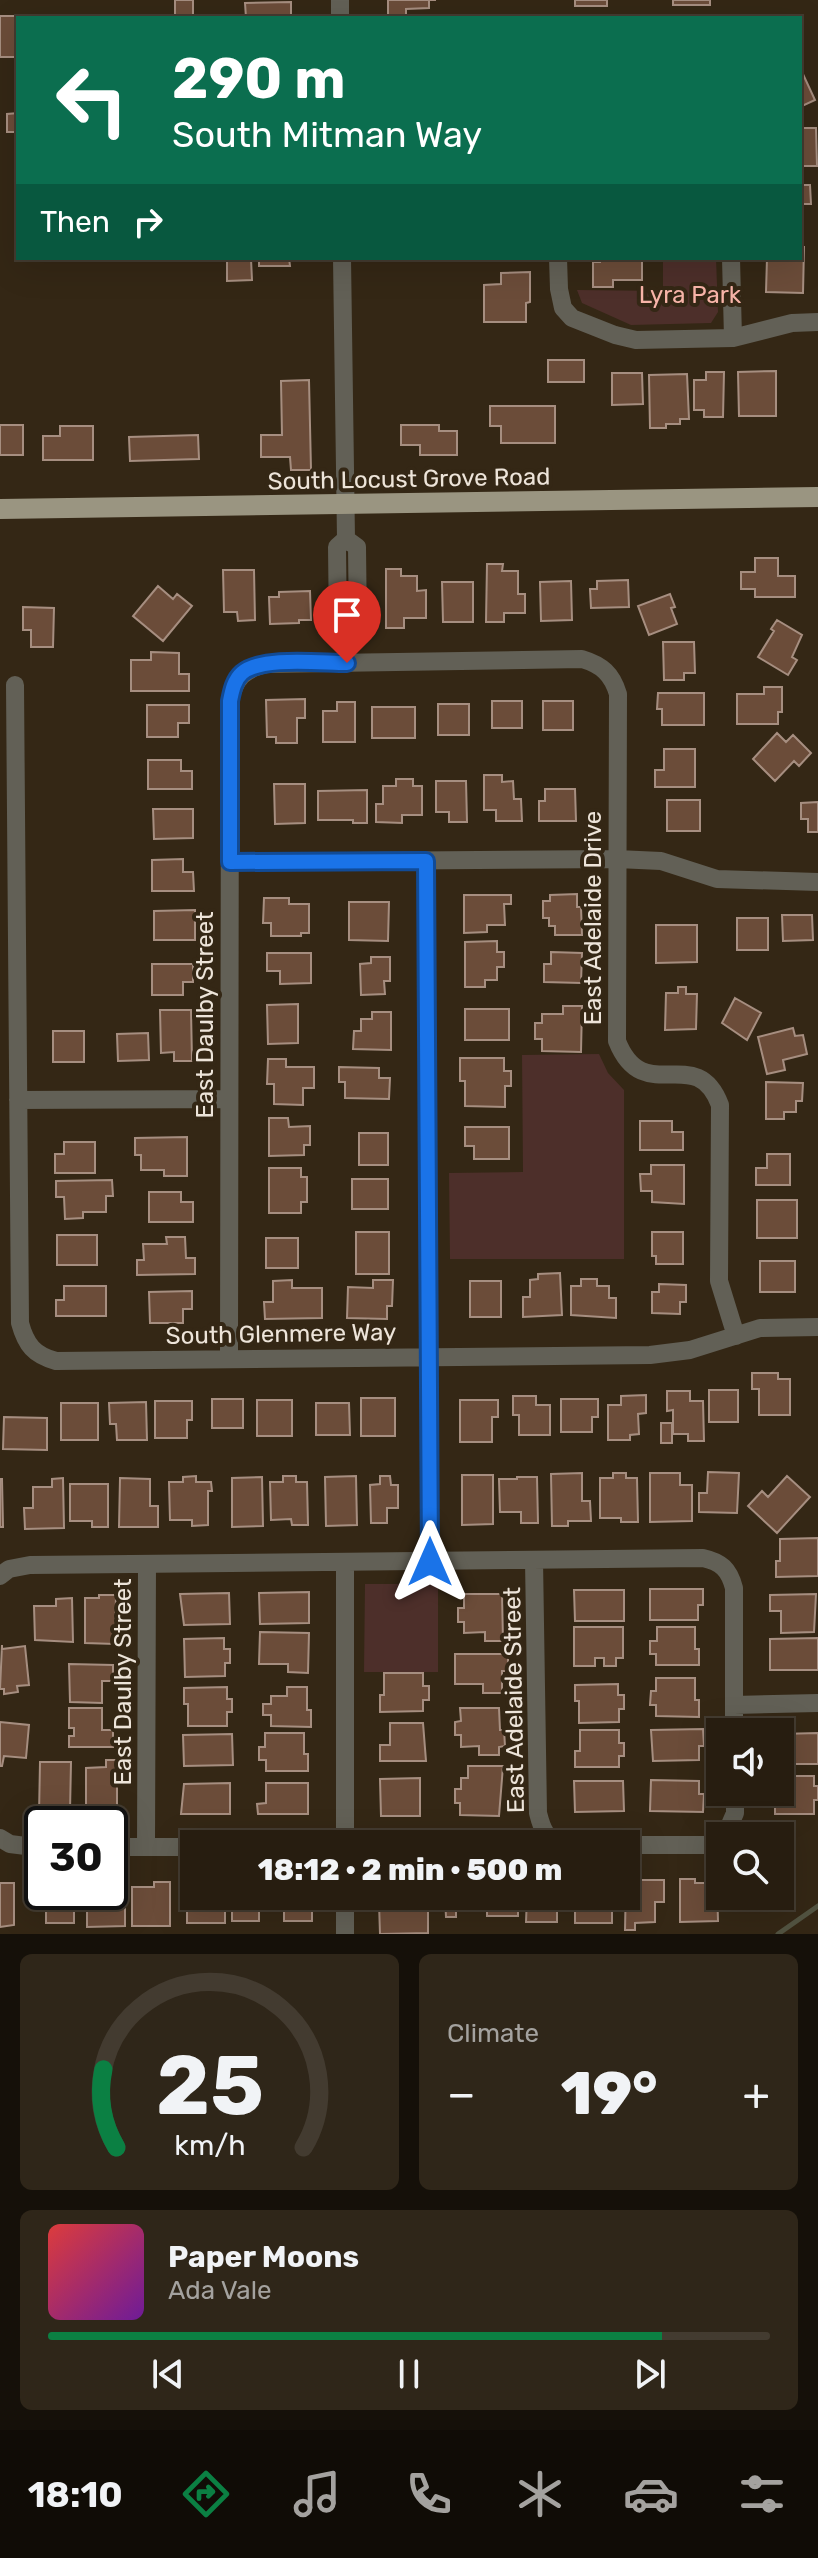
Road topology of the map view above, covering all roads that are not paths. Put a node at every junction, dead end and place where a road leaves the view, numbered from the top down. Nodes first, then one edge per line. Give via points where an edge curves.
1 (342, 260) edge
2 (558, 260) edge
3 (731, 260) edge
4 (818, 322) edge
5 (733, 338) junction
6 (818, 497) edge
7 (344, 506) junction
8 (0, 509) edge
9 (347, 663) junction
10 (15, 685) dead end
11 (617, 859) junction
12 (426, 861) junction
13 (230, 862) junction
14 (818, 882) edge
15 (229, 1099) junction
16 (18, 1100) junction
17 (0, 1268) edge
18 (20, 1268) junction
19 (818, 1327) edge
20 (736, 1336) junction
21 (429, 1356) junction
22 (229, 1357) junction
23 (534, 1560) junction
24 (430, 1562) junction
25 (345, 1563) junction
26 (147, 1565) junction
27 (0, 1576) edge
28 (818, 1703) edge
29 (734, 1705) junction
30 (734, 1718) edge
31 (345, 1830) edge
32 (544, 1830) edge
33 (0, 1838) edge
34 (640, 1845) edge
35 (706, 1845) edge
36 (24, 1846) edge
37 (128, 1847) edge
38 (146, 1847) junction
39 (180, 1847) edge
40 (345, 1910) edge
41 (345, 1934) edge

1 - 7 street
2 - 5 street via 563,308 572,318 636,340
3 - 5 street
4 - 5 street
6 - 7 main road, South Locust Grove Road
7 - 8 main road, South Locust Grove Road
7 - 9 street via 346,539 357,547 358,630 347,637
9 - 11 street, East Adelaide Drive via 582,659 606,670 618,694
9 - 13 street, East Daulby Street via 267,664 240,674 230,701
10 - 16 street
11 - 12 street
11 - 14 street via 661,861 717,879
11 - 20 street, East Adelaide Drive via 617,1041 630,1066 697,1077 715,1092 720,1105 719,1281
12 - 13 street
12 - 21 street
13 - 15 street, East Daulby Street
15 - 16 street
15 - 22 street, East Daulby Street
16 - 18 street
17 - 18 street
18 - 22 street, South Glenmere Way via 20,1323 32,1351 56,1361
19 - 20 street, South Glenmere Way via 760,1328
20 - 21 street, South Glenmere Way via 650,1355
21 - 22 street, South Glenmere Way
21 - 24 street
23 - 24 street
23 - 29 street via 703,1558 723,1565 734,1588
23 - 32 street, East Adelaide Street via 538,1813
24 - 25 street
25 - 26 street
25 - 31 street
26 - 27 street via 30,1565
26 - 38 street, East Daulby Street
28 - 29 street
29 - 30 street
33 - 36 street
34 - 35 street
37 - 38 street
38 - 39 street
40 - 41 street

